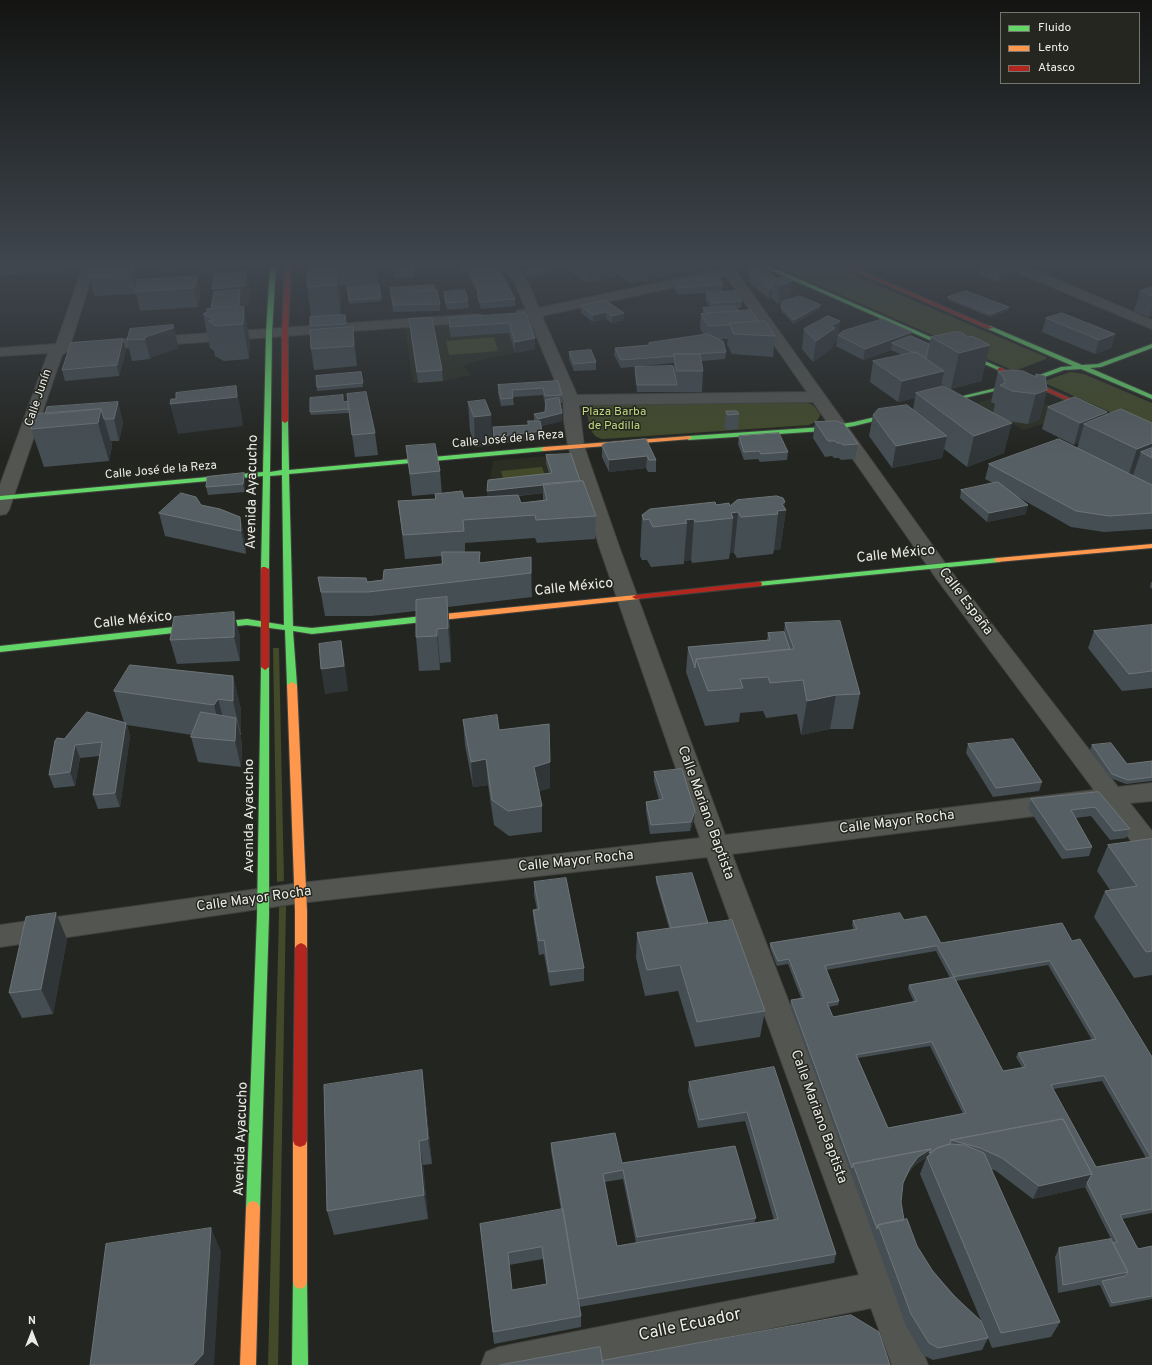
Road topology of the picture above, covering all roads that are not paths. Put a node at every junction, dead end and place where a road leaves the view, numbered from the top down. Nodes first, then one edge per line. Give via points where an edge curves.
1 (68, 330) edge
2 (269, 330) edge
3 (316, 330) edge
4 (542, 330) edge
5 (772, 330) edge
6 (910, 330) edge
7 (994, 330) edge
8 (285, 332) junction
9 (269, 333) junction
10 (1152, 346) edge
11 (62, 347) junction
12 (0, 352) edge
13 (1082, 367) junction
14 (1023, 383) junction
15 (285, 390) junction
16 (268, 391) junction
17 (817, 396) junction
18 (1152, 396) edge
19 (572, 400) junction
20 (929, 406) dead end
21 (914, 410) edge
22 (839, 427) junction
23 (1152, 436) edge
24 (576, 446) junction
25 (285, 472) junction
26 (266, 473) junction
27 (2, 502) edge
28 (1152, 546) edge
29 (937, 565) junction
30 (627, 597) junction
31 (266, 626) junction
32 (289, 628) junction
33 (0, 649) edge
34 (1152, 792) edge
35 (1113, 797) junction
36 (716, 846) junction
37 (1152, 850) edge
38 (300, 893) junction
39 (264, 898) junction
40 (0, 936) edge
41 (881, 1288) junction
42 (248, 1365) edge
43 (300, 1365) edge
44 (499, 1365) edge
45 (910, 1365) edge

1 - 11 street, Calle Junín
2 - 9 main road, Avenida Ayacucho
3 - 8 street
4 - 19 street, Calle Mariano Baptista
5 - 17 street, Calle España
6 - 14 main road via 1004,371
7 - 13 main road
8 - 9 street
8 - 15 main road
9 - 11 street
9 - 16 main road, Avenida Ayacucho
10 - 13 main road via 1099,366
11 - 12 street
11 - 27 street, Calle Junín via 55,354
13 - 14 main road via 1063,368
13 - 18 main road
14 - 20 main road
14 - 23 main road via 1041,387
15 - 16 main road
15 - 25 main road
16 - 26 main road, Avenida Ayacucho
17 - 19 street
17 - 22 street, Calle España
19 - 24 street, Calle Mariano Baptista
21 - 22 main road, Calle José de la Reza
22 - 24 main road, Calle José de la Reza
22 - 29 street, Calle España
24 - 25 main road, Calle José de la Reza
24 - 30 street, Calle Mariano Baptista
25 - 26 main road, Calle José de la Reza
25 - 32 main road
26 - 27 main road, Calle José de la Reza
26 - 31 main road, Avenida Ayacucho
28 - 29 main road, Calle México
29 - 30 main road, Calle México
29 - 35 street, Calle España
30 - 32 main road, Calle México via 312,631
30 - 36 street, Calle Mariano Baptista
31 - 32 main road, Calle México
31 - 33 main road, Calle México via 247,622
31 - 39 main road, Avenida Ayacucho
32 - 38 main road
34 - 35 street, Calle Mayor Rocha
35 - 36 street, Calle Mayor Rocha
35 - 37 street, Calle España
36 - 38 street, Calle Mayor Rocha
36 - 41 street, Calle Mariano Baptista
38 - 39 street, Calle Mayor Rocha
38 - 43 main road
39 - 40 street, Calle Mayor Rocha
39 - 42 main road, Avenida Ayacucho
41 - 44 street, Calle Ecuador
41 - 45 street, Calle Mariano Baptista

